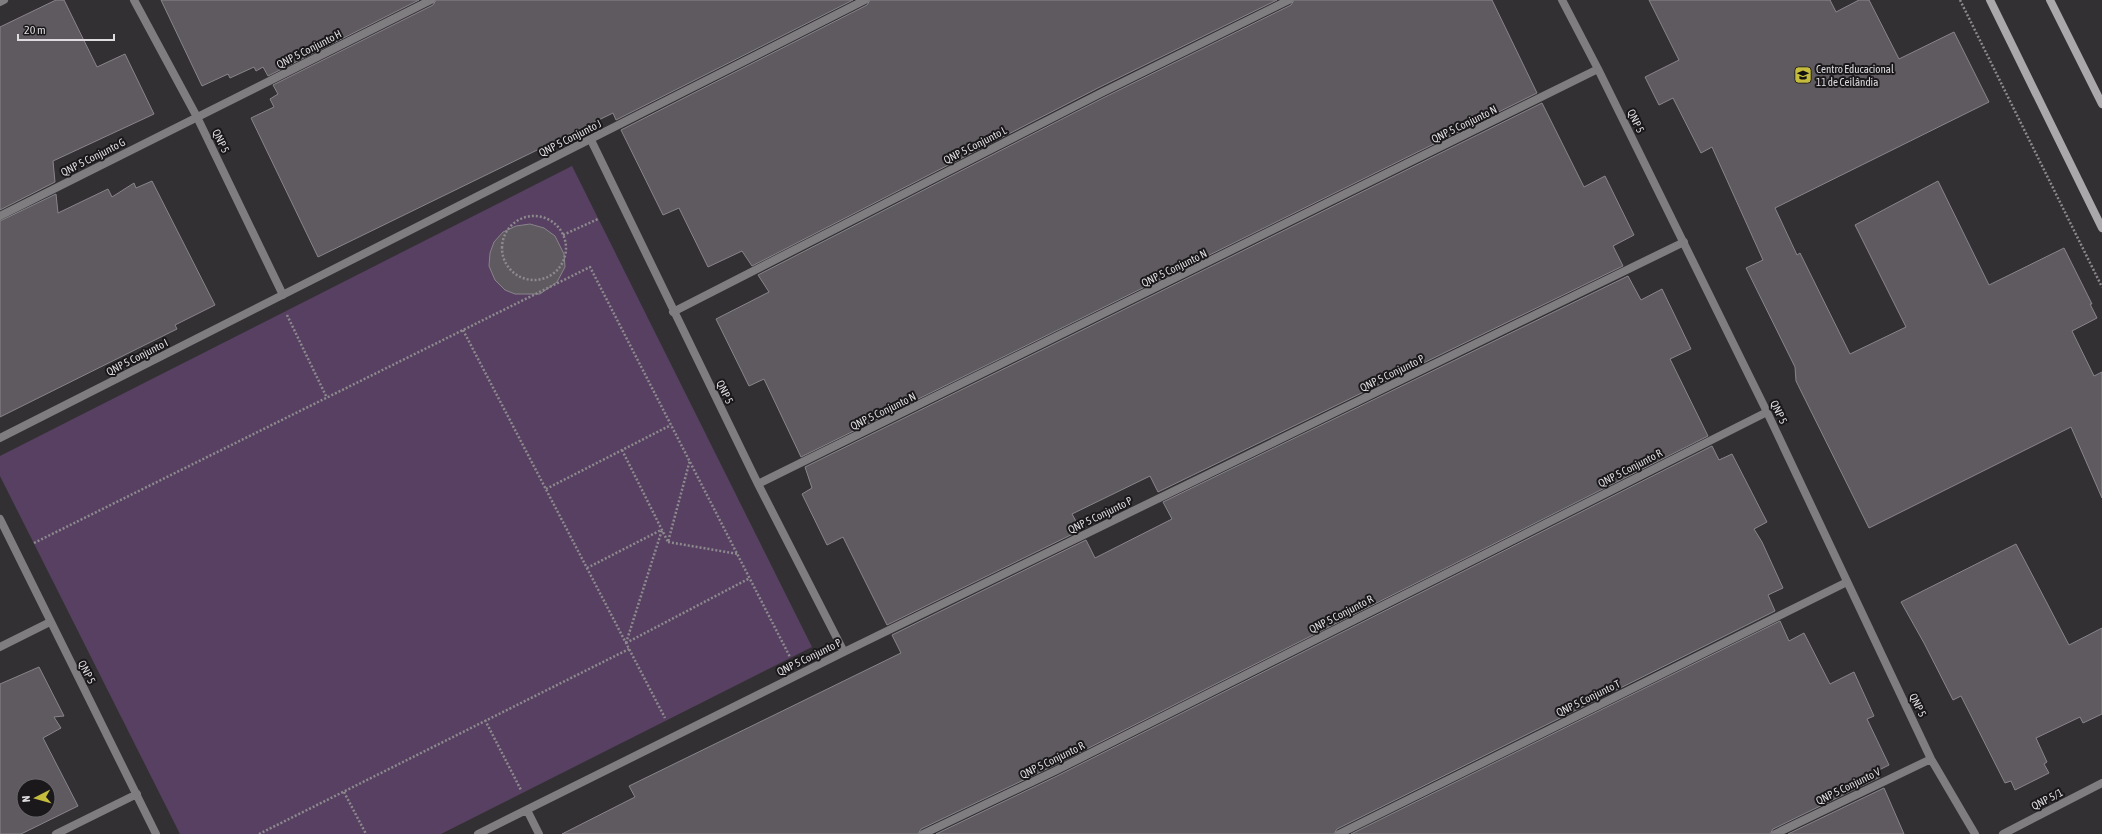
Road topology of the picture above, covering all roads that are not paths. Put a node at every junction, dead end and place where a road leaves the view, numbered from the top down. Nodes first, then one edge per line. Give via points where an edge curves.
1 (4, 0) edge
2 (134, 0) edge
3 (431, 0) edge
4 (865, 0) edge
5 (1289, 0) edge
6 (1562, 0) edge
7 (1990, 0) edge
8 (2050, 0) edge
9 (0, 2) edge
10 (1598, 69) junction
11 (2102, 104) edge
12 (197, 117) junction
13 (591, 140) junction
14 (0, 216) edge
15 (2102, 228) edge
16 (1684, 242) junction
17 (283, 295) junction
18 (673, 312) junction
19 (1767, 412) junction
20 (0, 438) edge
21 (758, 484) junction
22 (0, 519) edge
23 (1847, 582) junction
24 (50, 622) junction
25 (0, 647) edge
26 (844, 652) junction
27 (1931, 759) junction
28 (2102, 783) edge
29 (137, 794) junction
30 (527, 810) junction
31 (56, 834) edge
32 (156, 834) edge
33 (478, 834) edge
34 (539, 834) edge
35 (924, 834) edge
36 (1340, 834) edge
37 (1775, 834) edge
38 (1975, 834) edge
39 (2003, 834) edge

1 - 9 street
2 - 12 street, QNP 5
3 - 12 street, QNP 5 Conjunto H
4 - 13 street, QNP 5 Conjunto J
5 - 18 street, QNP 5 Conjunto L
6 - 10 street, QNP 5
7 - 15 main road
8 - 11 main road
10 - 16 street, QNP 5
10 - 21 street, QNP 5 Conjunto N
12 - 14 street, QNP 5 Conjunto G
12 - 17 street, QNP 5
13 - 17 street, QNP 5 Conjunto J
13 - 18 street, QNP 5
16 - 19 street, QNP 5
16 - 26 street, QNP 5 Conjunto P
17 - 20 street, QNP 5 Conjunto I
18 - 21 street, QNP 5
19 - 23 street, QNP 5
19 - 35 street, QNP 5 Conjunto R via 1055,771
21 - 26 street, QNP 5
22 - 24 street, QNP 5
23 - 27 street, QNP 5
23 - 36 street, QNP 5 Conjunto T
24 - 25 street
24 - 29 street, QNP 5
26 - 30 street, QNP 5 Conjunto P
27 - 37 street, QNP 5 Conjunto V
27 - 38 street, QNP 5
28 - 39 street, QNP 5/1
29 - 31 street
29 - 32 street, QNP 5
30 - 33 street, QNP 5 Conjunto P
30 - 34 street

